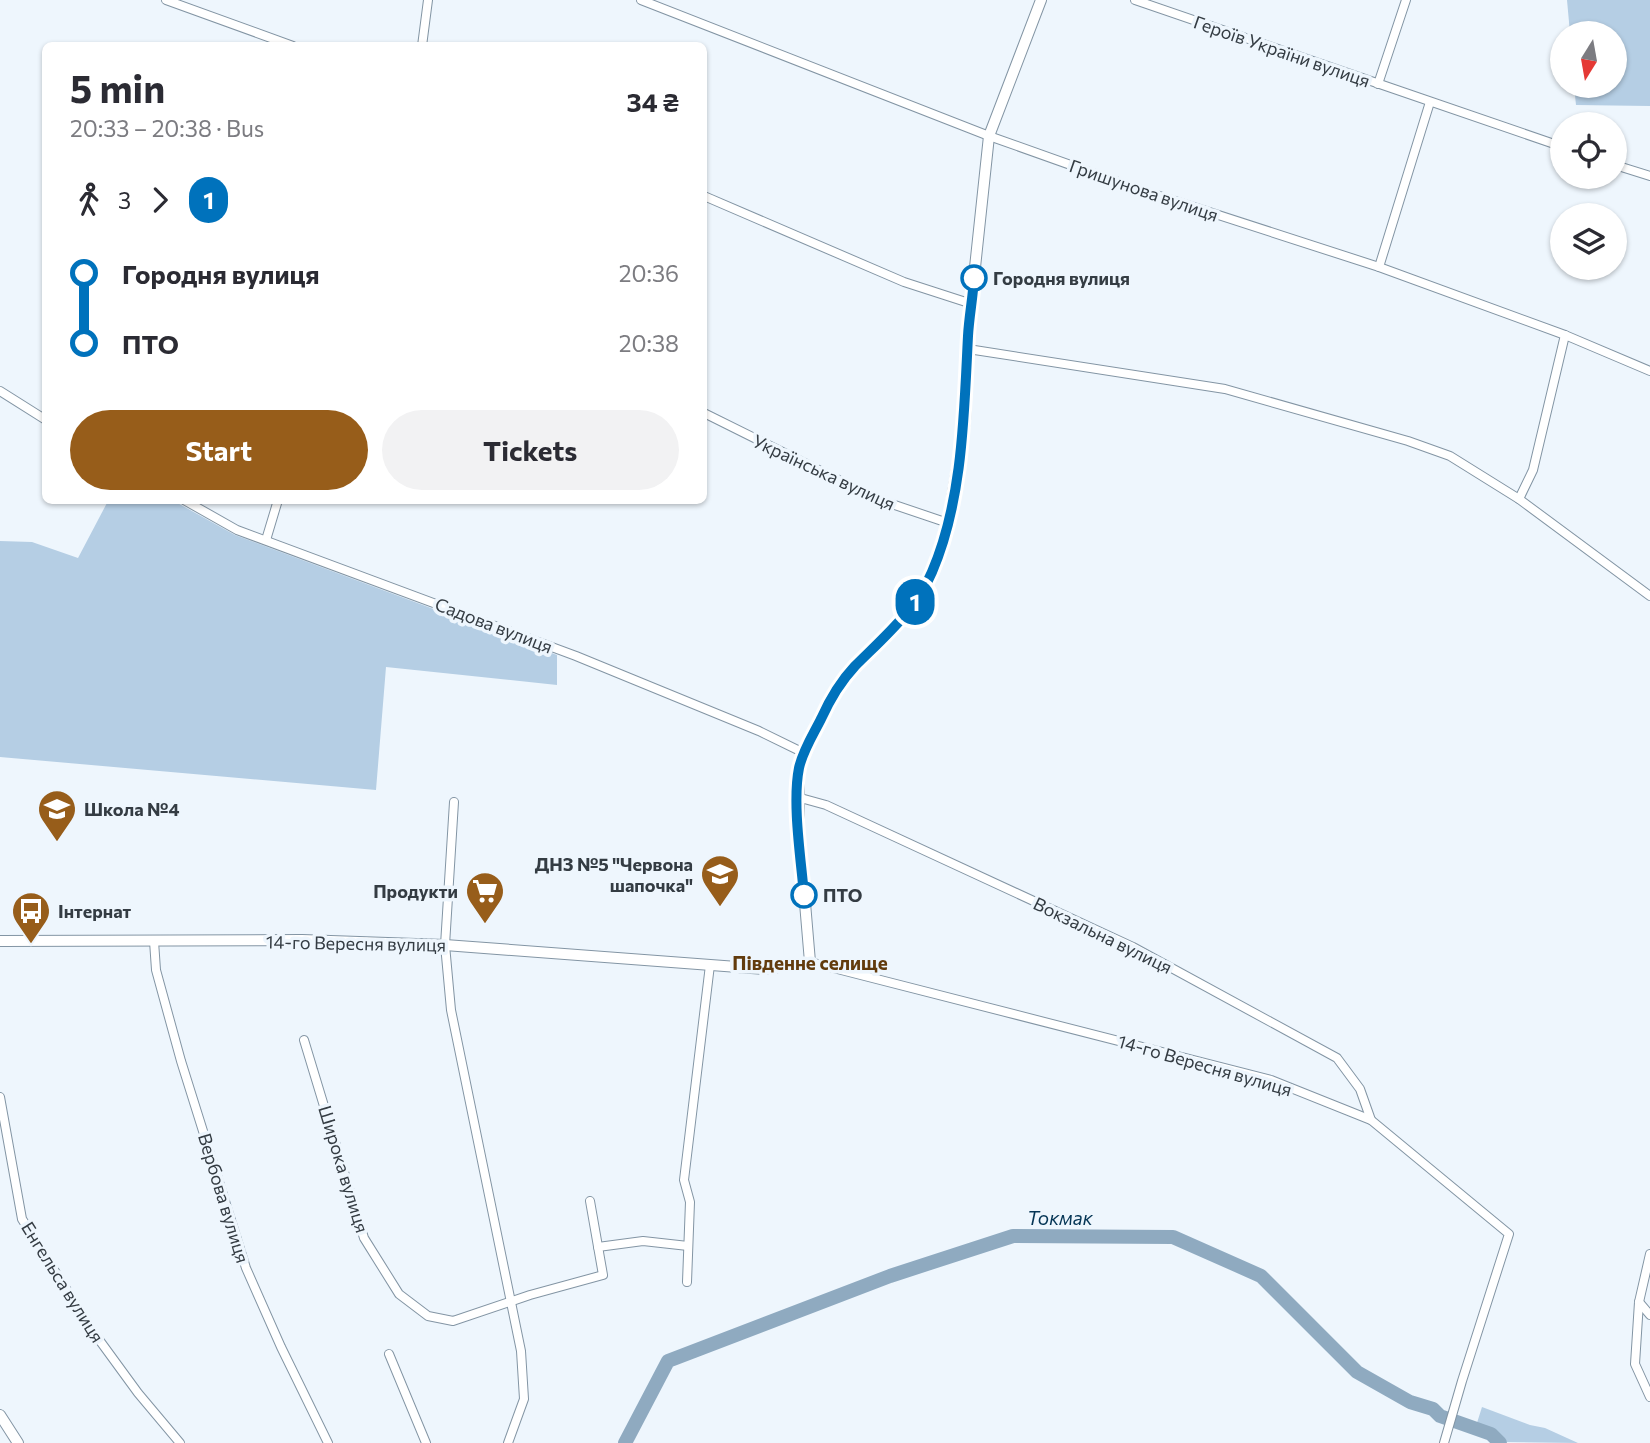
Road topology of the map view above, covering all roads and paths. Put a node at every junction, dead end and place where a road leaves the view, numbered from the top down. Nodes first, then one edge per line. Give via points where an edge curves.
1 (166, 0) edge
2 (428, 0) edge
3 (641, 0) edge
4 (1041, 0) edge
5 (1135, 0) edge
6 (1406, 0) edge
7 (282, 42) edge
8 (423, 42) edge
9 (1378, 84) junction
10 (1430, 102) junction
11 (989, 136) junction
12 (1550, 143) edge
13 (1627, 168) edge
14 (1650, 176) edge
15 (707, 197) edge
16 (1379, 267) junction
17 (972, 304) junction
18 (1565, 335) junction
19 (968, 349) junction
20 (1650, 370) edge
21 (0, 391) edge
22 (707, 414) edge
23 (42, 417) edge
24 (1518, 499) junction
25 (191, 504) edge
26 (277, 504) edge
27 (948, 523) junction
28 (266, 540) junction
29 (1650, 596) edge
30 (804, 753) junction
31 (797, 797) junction
32 (454, 802) dead end
33 (0, 941) edge
34 (153, 941) junction
35 (445, 945) junction
36 (810, 962) junction
37 (710, 965) junction
38 (304, 1040) dead end
39 (0, 1097) edge
40 (1371, 1120) junction
41 (590, 1201) dead end
42 (688, 1246) junction
43 (598, 1247) junction
44 (1649, 1255) edge
45 (687, 1282) dead end
46 (511, 1301) junction
47 (1640, 1302) junction
48 (1650, 1315) edge
49 (389, 1354) dead end
50 (1649, 1394) edge
51 (0, 1415) edge
52 (19, 1443) edge
53 (180, 1443) edge
54 (328, 1443) edge
55 (426, 1443) edge
56 (509, 1443) edge
57 (1444, 1443) edge

1 - 7 street
2 - 8 street
3 - 11 street, Гришунова вулиця
4 - 11 street
5 - 9 street, Героїв України вулиця
6 - 9 street
9 - 10 street, Героїв України вулиця
10 - 12 street, Героїв України вулиця
10 - 16 street
11 - 16 street, Гришунова вулиця
11 - 17 street
13 - 14 street
15 - 17 street via 904,282
16 - 18 street, Гришунова вулиця
17 - 19 street
18 - 20 street, Гришунова вулиця
18 - 24 street via 1534,470
19 - 24 street via 1225,389 1408,440 1450,456
19 - 27 street via 965,421
21 - 23 street
22 - 27 street, Українська вулиця via 877,499
24 - 29 street
25 - 28 street, Садова вулиця via 237,530
26 - 28 street
27 - 30 street via 923,591 835,690
28 - 30 street, Садова вулиця via 576,656
30 - 31 street
31 - 36 street
31 - 40 street, Вокзальна вулиця via 826,806 1133,947 1307,1041 1337,1058 1360,1089
32 - 35 street
33 - 34 street, 14-го Вересня вулиця
34 - 35 street, 14-го Вересня вулиця
34 - 54 street, Вербова вулиця via 156,970 181,1061 246,1268
35 - 37 street, 14-го Вересня вулиця
35 - 46 street via 451,1010
36 - 37 street, 14-го Вересня вулиця via 765,969
36 - 40 street, 14-го Вересня вулиця via 1271,1080
37 - 42 street via 684,1180 690,1202
38 - 46 street, Широка вулиця via 364,1238 399,1294 428,1316 453,1321
39 - 53 street, Енгельса вулиця via 22,1219 92,1330
40 - 57 street, 14-го Вересня вулиця via 1509,1234
41 - 43 street, Широка вулиця
42 - 43 street via 643,1241
42 - 45 street
43 - 46 street, Широка вулиця via 603,1275
44 - 47 street
46 - 56 street via 524,1399
47 - 48 street
47 - 50 street via 1636,1364
49 - 55 street
51 - 52 street

